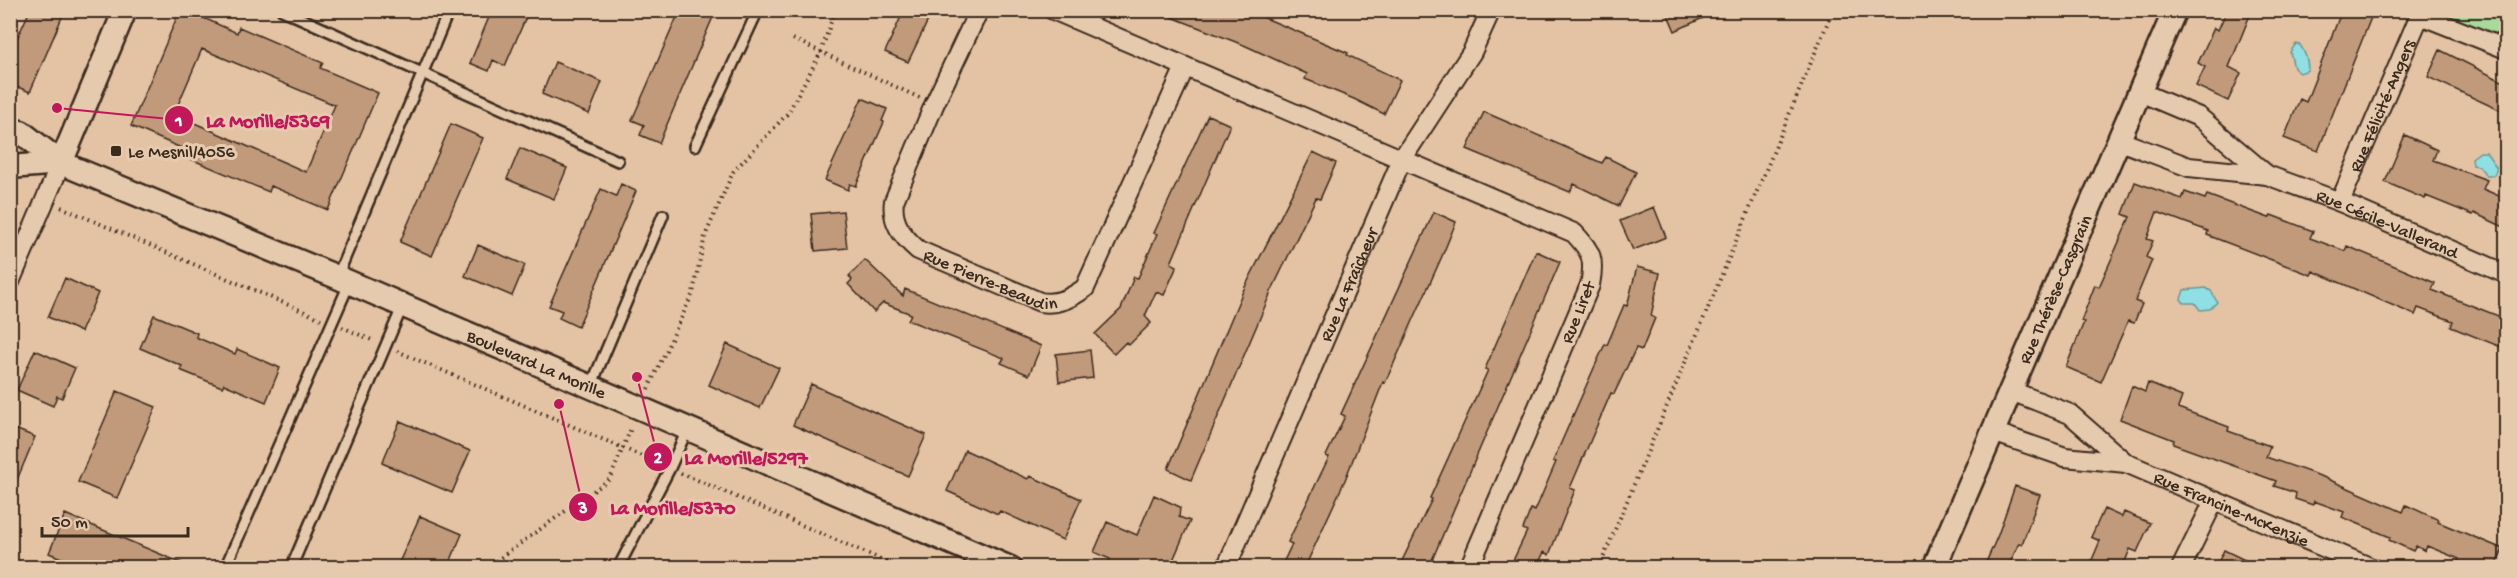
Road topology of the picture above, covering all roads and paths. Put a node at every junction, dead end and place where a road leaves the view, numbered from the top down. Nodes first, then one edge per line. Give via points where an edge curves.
1 (125, 10) edge
2 (282, 10) edge
3 (449, 10) edge
4 (758, 10) edge
5 (835, 10) edge
6 (980, 10) edge
7 (1053, 10) edge
8 (1491, 10) edge
9 (1833, 10) edge
10 (2175, 10) edge
11 (2421, 13) edge
12 (793, 39) dead end
13 (2506, 49) edge
14 (821, 52) junction
15 (1185, 67) junction
16 (422, 74) junction
17 (2140, 92) junction
18 (934, 105) junction
19 (10, 130) edge
20 (2120, 141) junction
21 (695, 146) dead end
22 (1402, 159) junction
23 (618, 161) dead end
24 (61, 163) junction
25 (10, 167) edge
26 (2267, 175) junction
27 (45, 201) junction
28 (2340, 202) junction
29 (663, 215) dead end
30 (2506, 274) edge
31 (344, 279) junction
32 (10, 282) edge
33 (403, 305) junction
34 (332, 323) junction
35 (386, 346) junction
36 (591, 386) junction
37 (2009, 390) junction
38 (640, 408) junction
39 (687, 428) junction
40 (1993, 432) junction
41 (622, 447) junction
42 (2126, 463) junction
43 (670, 468) junction
44 (2214, 501) junction
45 (225, 567) edge
46 (291, 567) edge
47 (486, 567) edge
48 (618, 567) edge
49 (901, 567) edge
50 (1010, 567) edge
51 (1226, 567) edge
52 (1469, 567) edge
53 (1599, 567) edge
54 (1935, 567) edge
55 (2181, 567) edge
56 (2372, 567) edge

1 - 24 street
2 - 16 lane
3 - 16 lane
4 - 21 lane
5 - 14 path
6 - 18 street, Rue Pierre-Beaudin
7 - 15 street
8 - 22 street, Rue La Fraîcheur via 1472,52
9 - 53 path
10 - 17 street, Rue Thérèse-Casgrain
11 - 13 street
11 - 28 street, Rue Félicité-Angers
12 - 14 path
14 - 18 path
14 - 38 path via 788,113 733,172 705,236 693,293
15 - 18 street, Rue Pierre-Beaudin via 1085,288 1052,304 918,250 904,238 893,212 894,201
15 - 22 street
16 - 23 lane
16 - 31 lane
17 - 20 street, Rue Thérèse-Casgrain
17 - 26 street, Rue Cécile-Vallerand via 2199,117
19 - 24 street, Boulevard La Morille via 21,132
20 - 26 street, Rue Cécile-Vallerand via 2188,167
20 - 37 street, Rue Thérèse-Casgrain
22 - 51 street, Rue La Fraîcheur
22 - 52 street, Rue Liret via 1574,233 1588,248 1594,265 1590,285
24 - 25 street, Boulevard La Morille
24 - 27 street
24 - 31 street, Boulevard La Morille
26 - 28 street, Rue Cécile-Vallerand
27 - 32 street
27 - 34 path
28 - 30 street, Rue Cécile-Vallerand
29 - 36 lane
31 - 33 street, Boulevard La Morille
31 - 34 lane
33 - 35 lane
33 - 36 street, Boulevard La Morille
34 - 35 path
34 - 45 lane
35 - 41 path
35 - 46 lane
36 - 38 street, Boulevard La Morille
37 - 40 street, Rue Thérèse-Casgrain
37 - 42 street, Rue Francine-McKenzie via 2070,414
38 - 39 street, Boulevard La Morille
38 - 41 path
39 - 43 lane
39 - 50 street, Boulevard La Morille
40 - 42 street, Rue Francine-McKenzie via 2065,457
40 - 54 street, Rue Thérèse-Casgrain
41 - 43 path
41 - 47 path via 610,479
42 - 44 street, Rue Francine-McKenzie
43 - 48 lane
43 - 49 path
44 - 55 street
44 - 56 street, Rue Francine-McKenzie

